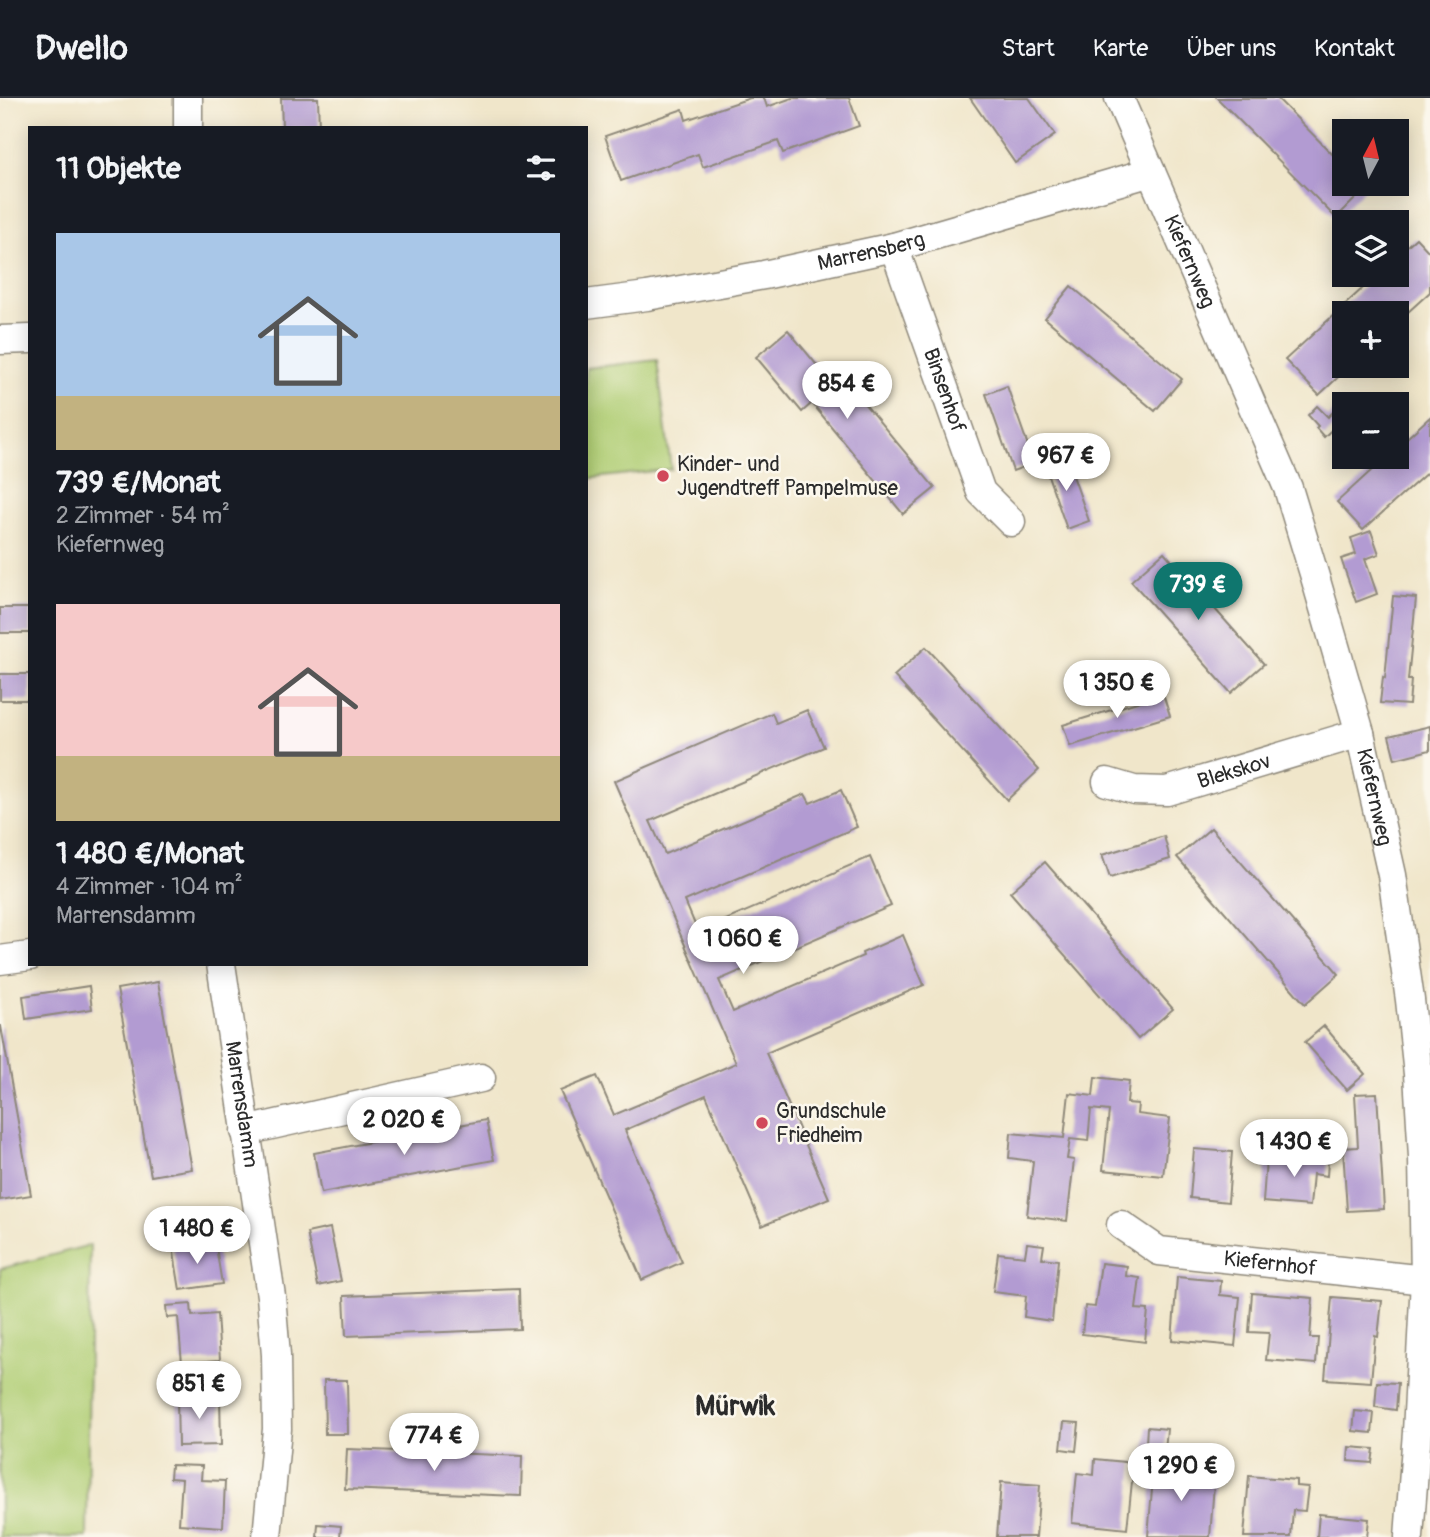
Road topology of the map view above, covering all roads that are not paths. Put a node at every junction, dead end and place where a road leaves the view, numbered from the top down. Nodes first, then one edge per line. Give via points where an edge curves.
1 (188, 98) edge
2 (1119, 98) edge
3 (188, 126) edge
4 (1151, 172) junction
5 (894, 247) junction
6 (588, 304) edge
7 (0, 340) edge
8 (28, 340) edge
9 (1011, 523) dead end
10 (1360, 733) junction
11 (1107, 782) dead end
12 (28, 956) edge
13 (0, 960) edge
14 (221, 966) edge
15 (481, 1078) dead end
16 (245, 1131) junction
17 (1121, 1225) dead end
18 (1425, 1280) junction
19 (1424, 1432) edge
20 (267, 1537) edge
21 (1409, 1537) edge

1 - 3 street
2 - 4 street, Kiefernweg
4 - 5 street, Marrensberg
4 - 10 street, Kiefernweg via 1288,488
5 - 6 street, Marrensberg via 764,275
5 - 9 street, Binsenhof via 981,492
7 - 8 street
10 - 11 street, Blekskov via 1167,791 1134,790
10 - 18 street, Kiefernweg via 1392,875 1419,1074
12 - 13 street
14 - 16 street, Marrensdamm
15 - 16 street
16 - 20 street, Marrensdamm via 276,1355 277,1429
17 - 18 street, Kiefernhof via 1159,1251
18 - 19 street, Kiefernweg
19 - 21 street, Kiefernweg

